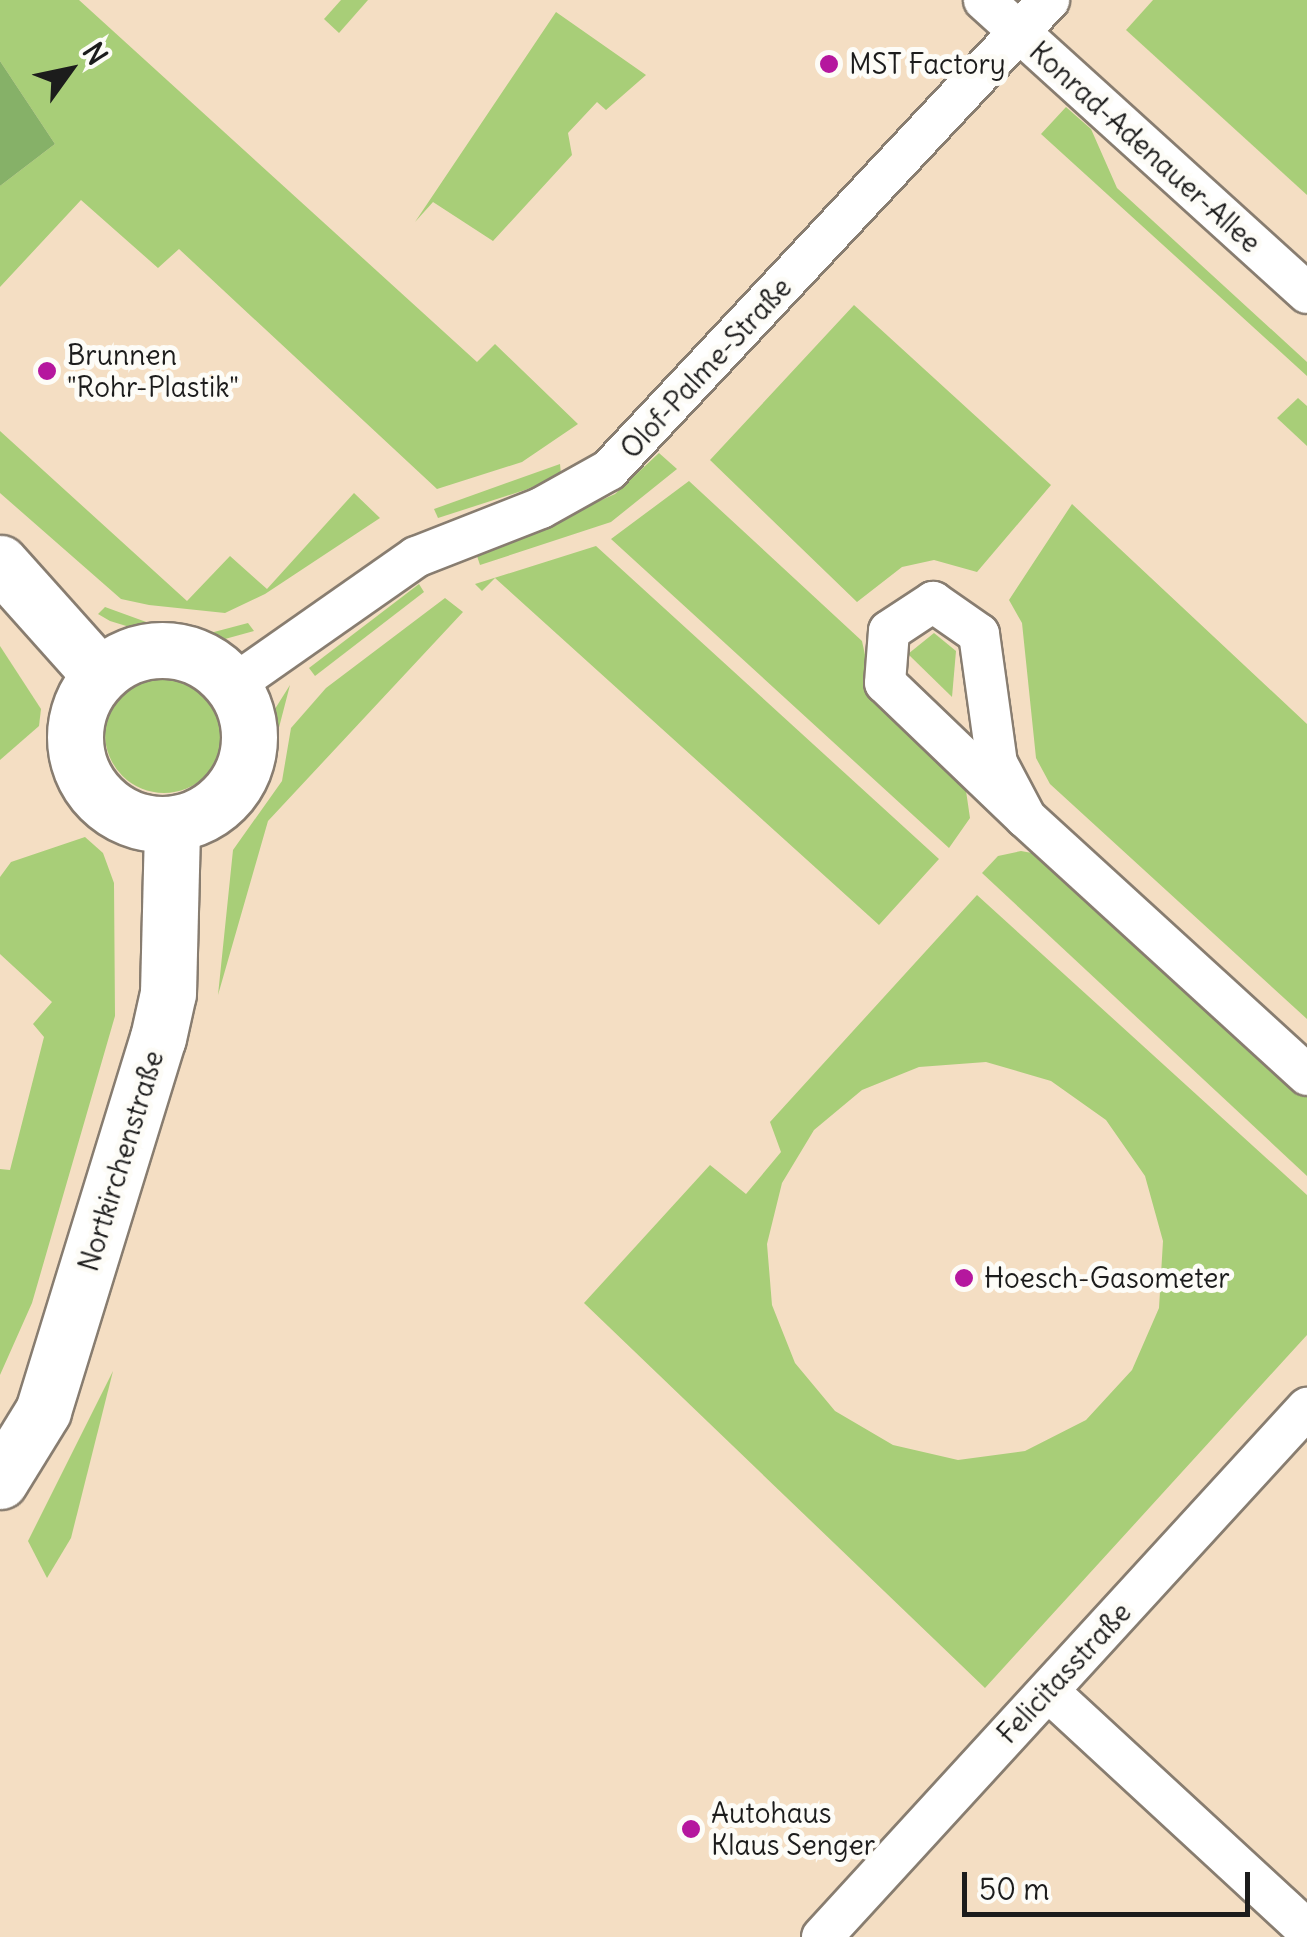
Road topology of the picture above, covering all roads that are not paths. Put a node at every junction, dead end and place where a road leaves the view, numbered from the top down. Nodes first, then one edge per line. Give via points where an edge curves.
1 (984, 0) edge
2 (1049, 0) edge
3 (1019, 33) junction
4 (1307, 293) edge
5 (0, 564) edge
6 (100, 676) junction
7 (232, 686) junction
8 (1026, 818) junction
9 (172, 824) junction
10 (1307, 1075) edge
11 (1307, 1408) edge
12 (0, 1481) edge
13 (1048, 1691) junction
14 (1307, 1930) edge
15 (822, 1937) edge

1 - 3 street, Konrad-Adenauer-Allee
2 - 3 street, Olof-Palme-Straße
3 - 4 street, Konrad-Adenauer-Allee
3 - 7 street, Olof-Palme-Straße via 609,470 541,508 416,557
5 - 6 main road
6 - 7 main road via 144,651 168,650 192,655
6 - 9 main road via 76,723 84,775 120,814
7 - 9 main road via 249,734 246,760 219,803
8 - 8 street via 997,763 979,634 952,608 922,604 884,639 885,683
8 - 10 street
9 - 12 main road, Nortkirchenstraße via 168,993 158,1038 42,1410
11 - 13 street, Felicitasstraße
13 - 14 street
13 - 15 street, Felicitasstraße

